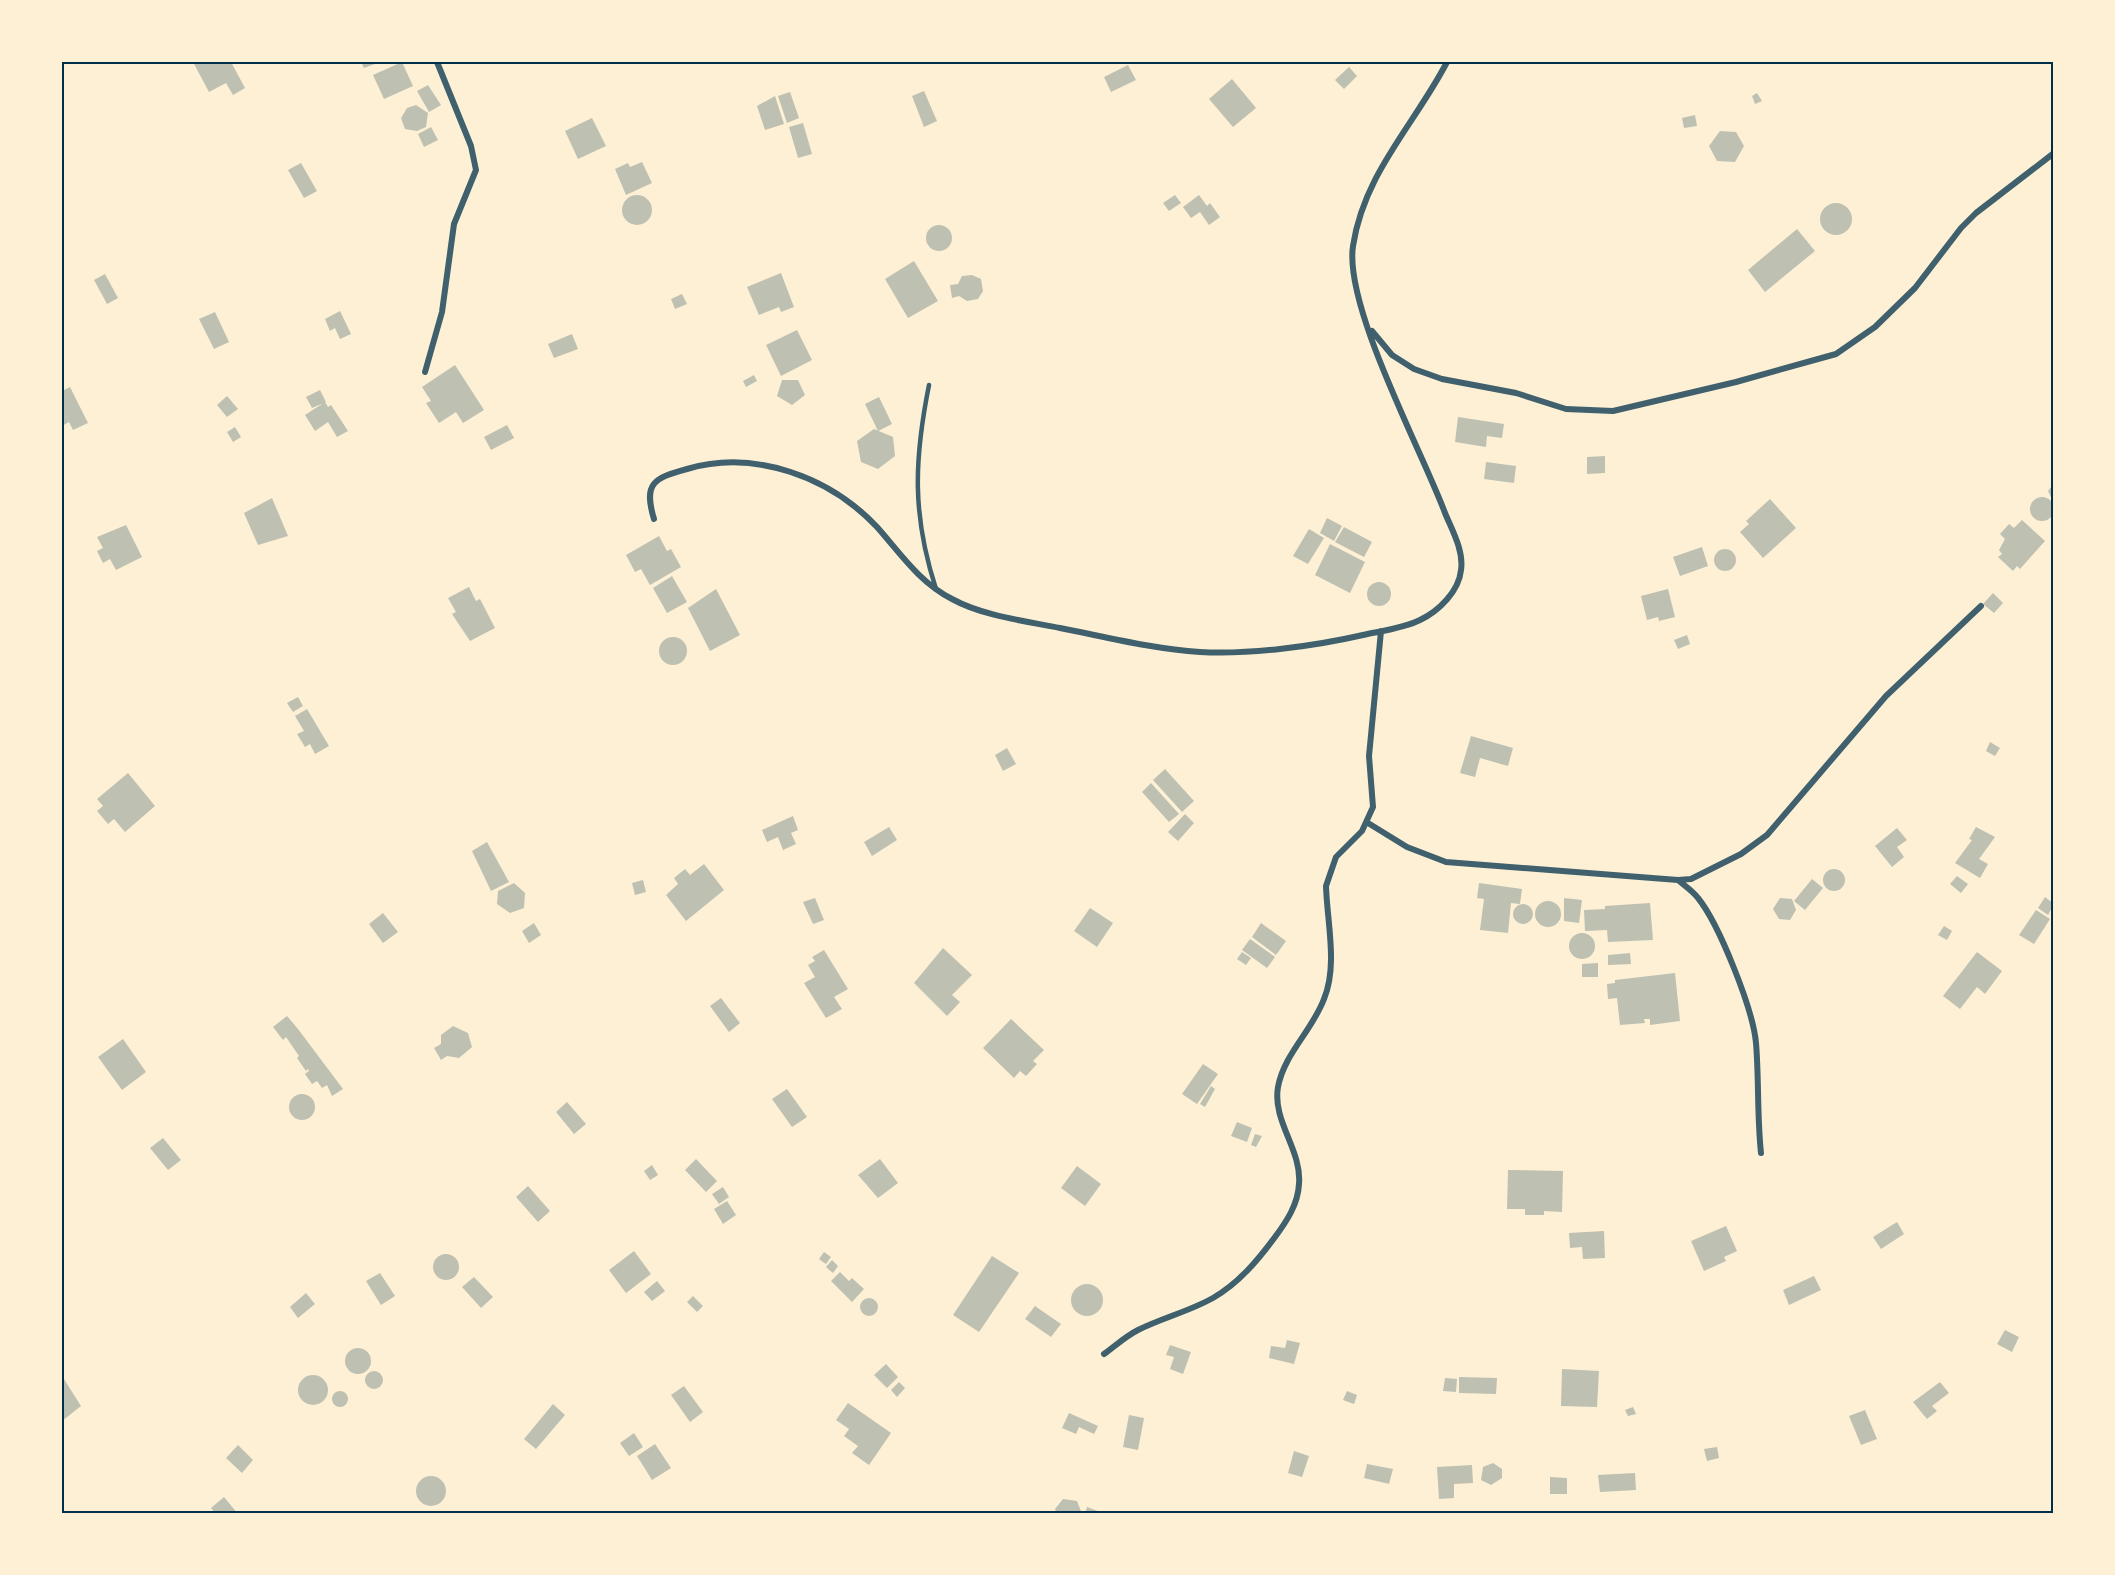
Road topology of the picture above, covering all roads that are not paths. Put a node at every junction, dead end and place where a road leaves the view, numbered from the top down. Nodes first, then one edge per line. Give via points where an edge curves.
1 (437, 62) edge
2 (1447, 62) edge
3 (2054, 153) edge
4 (1369, 328) junction
5 (425, 372) dead end
6 (928, 385) dead end
7 (654, 519) dead end
8 (936, 591) junction
9 (1981, 606) dead end
10 (1381, 631) junction
11 (1368, 823) junction
12 (1678, 880) junction
13 (1761, 1153) dead end
14 (1104, 1354) dead end

1 - 5 street via 471,146 476,170 454,224 442,312
2 - 4 street via 1387,154 1365,201 1353,249 1356,285
3 - 4 street via 1976,213 1915,288 1875,327 1836,354 1736,382 1613,411 1566,409 1414,369 1392,356
4 - 10 street via 1461,556 1458,586 1447,599 1420,620
6 - 8 lane via 916,474 926,560
7 - 8 street via 649,489 669,474 700,465 737,461 786,471 837,492 864,514 906,564
8 - 10 street via 957,602 1015,619 1201,652 1333,642
9 - 12 street via 1886,696 1767,835 1741,854 1691,879
10 - 11 street via 1370,726 1373,807
11 - 12 street via 1407,847 1446,862
11 - 14 street via 1336,857 1329,872 1329,984 1314,1020 1284,1066 1278,1089 1277,1106 1300,1182 1297,1200 1266,1249 1238,1280 1213,1298 1136,1331
12 - 13 street via 1699,899 1717,928 1743,993 1756,1040

